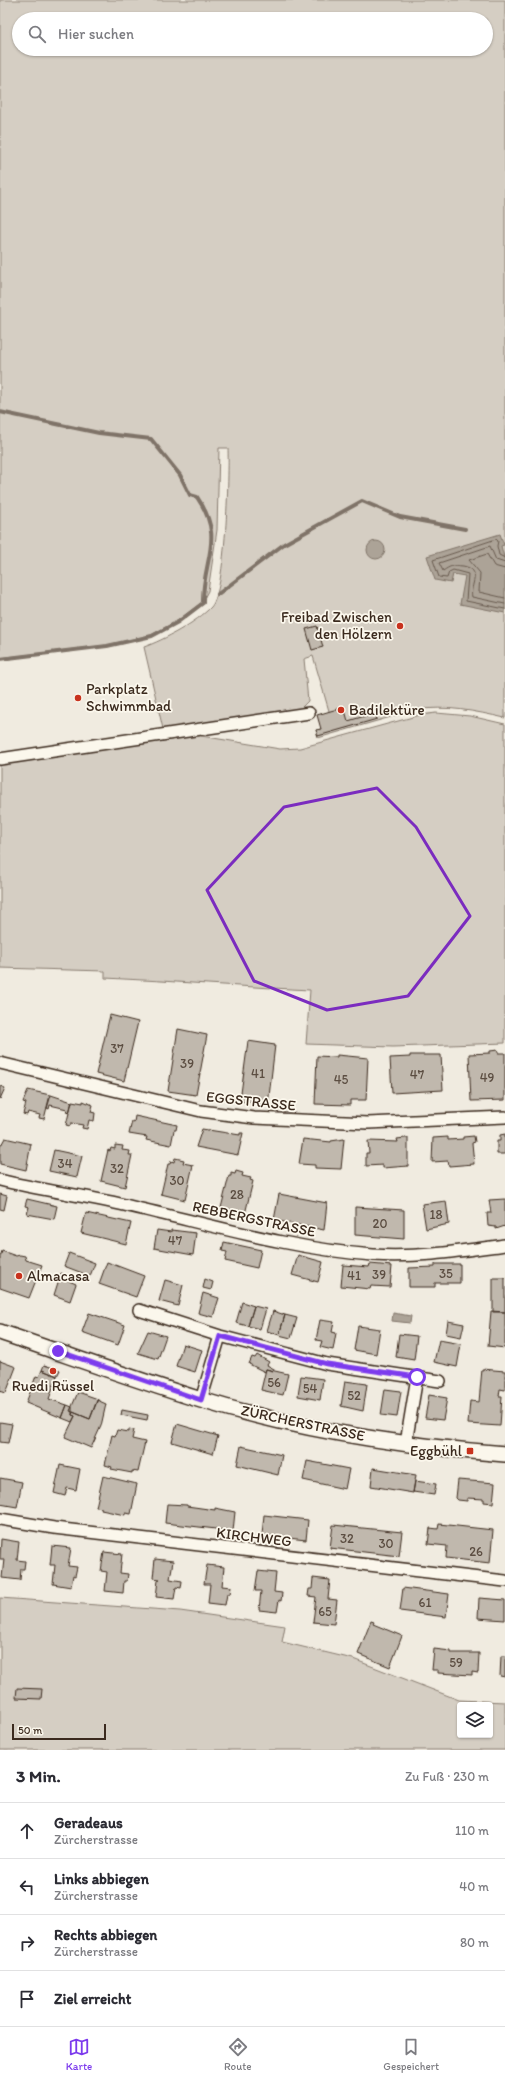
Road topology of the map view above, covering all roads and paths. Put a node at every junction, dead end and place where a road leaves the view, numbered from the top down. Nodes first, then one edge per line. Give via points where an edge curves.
1 (309, 713) dead end
2 (0, 759) edge
3 (0, 1063) edge
4 (505, 1117) edge
5 (0, 1180) edge
6 (505, 1245) edge
7 (140, 1310) dead end
8 (0, 1332) edge
9 (220, 1336) junction
10 (417, 1377) junction
11 (440, 1381) dead end
12 (201, 1400) junction
13 (406, 1443) junction
14 (505, 1454) edge
15 (0, 1519) edge
16 (505, 1581) edge

1 - 2 street
3 - 4 street, EGGSTRASSE via 202,1111 254,1118 368,1123
5 - 6 street, REBBERGSTRASSE via 335,1251 413,1255
7 - 9 street
8 - 12 main road, ZÜRCHERSTRASSE
9 - 10 street via 327,1364
9 - 12 street
10 - 11 street
10 - 13 street
12 - 13 main road, ZÜRCHERSTRASSE via 319,1429
13 - 14 main road, ZÜRCHERSTRASSE
15 - 16 street, KIRCHWEG via 54,1528

